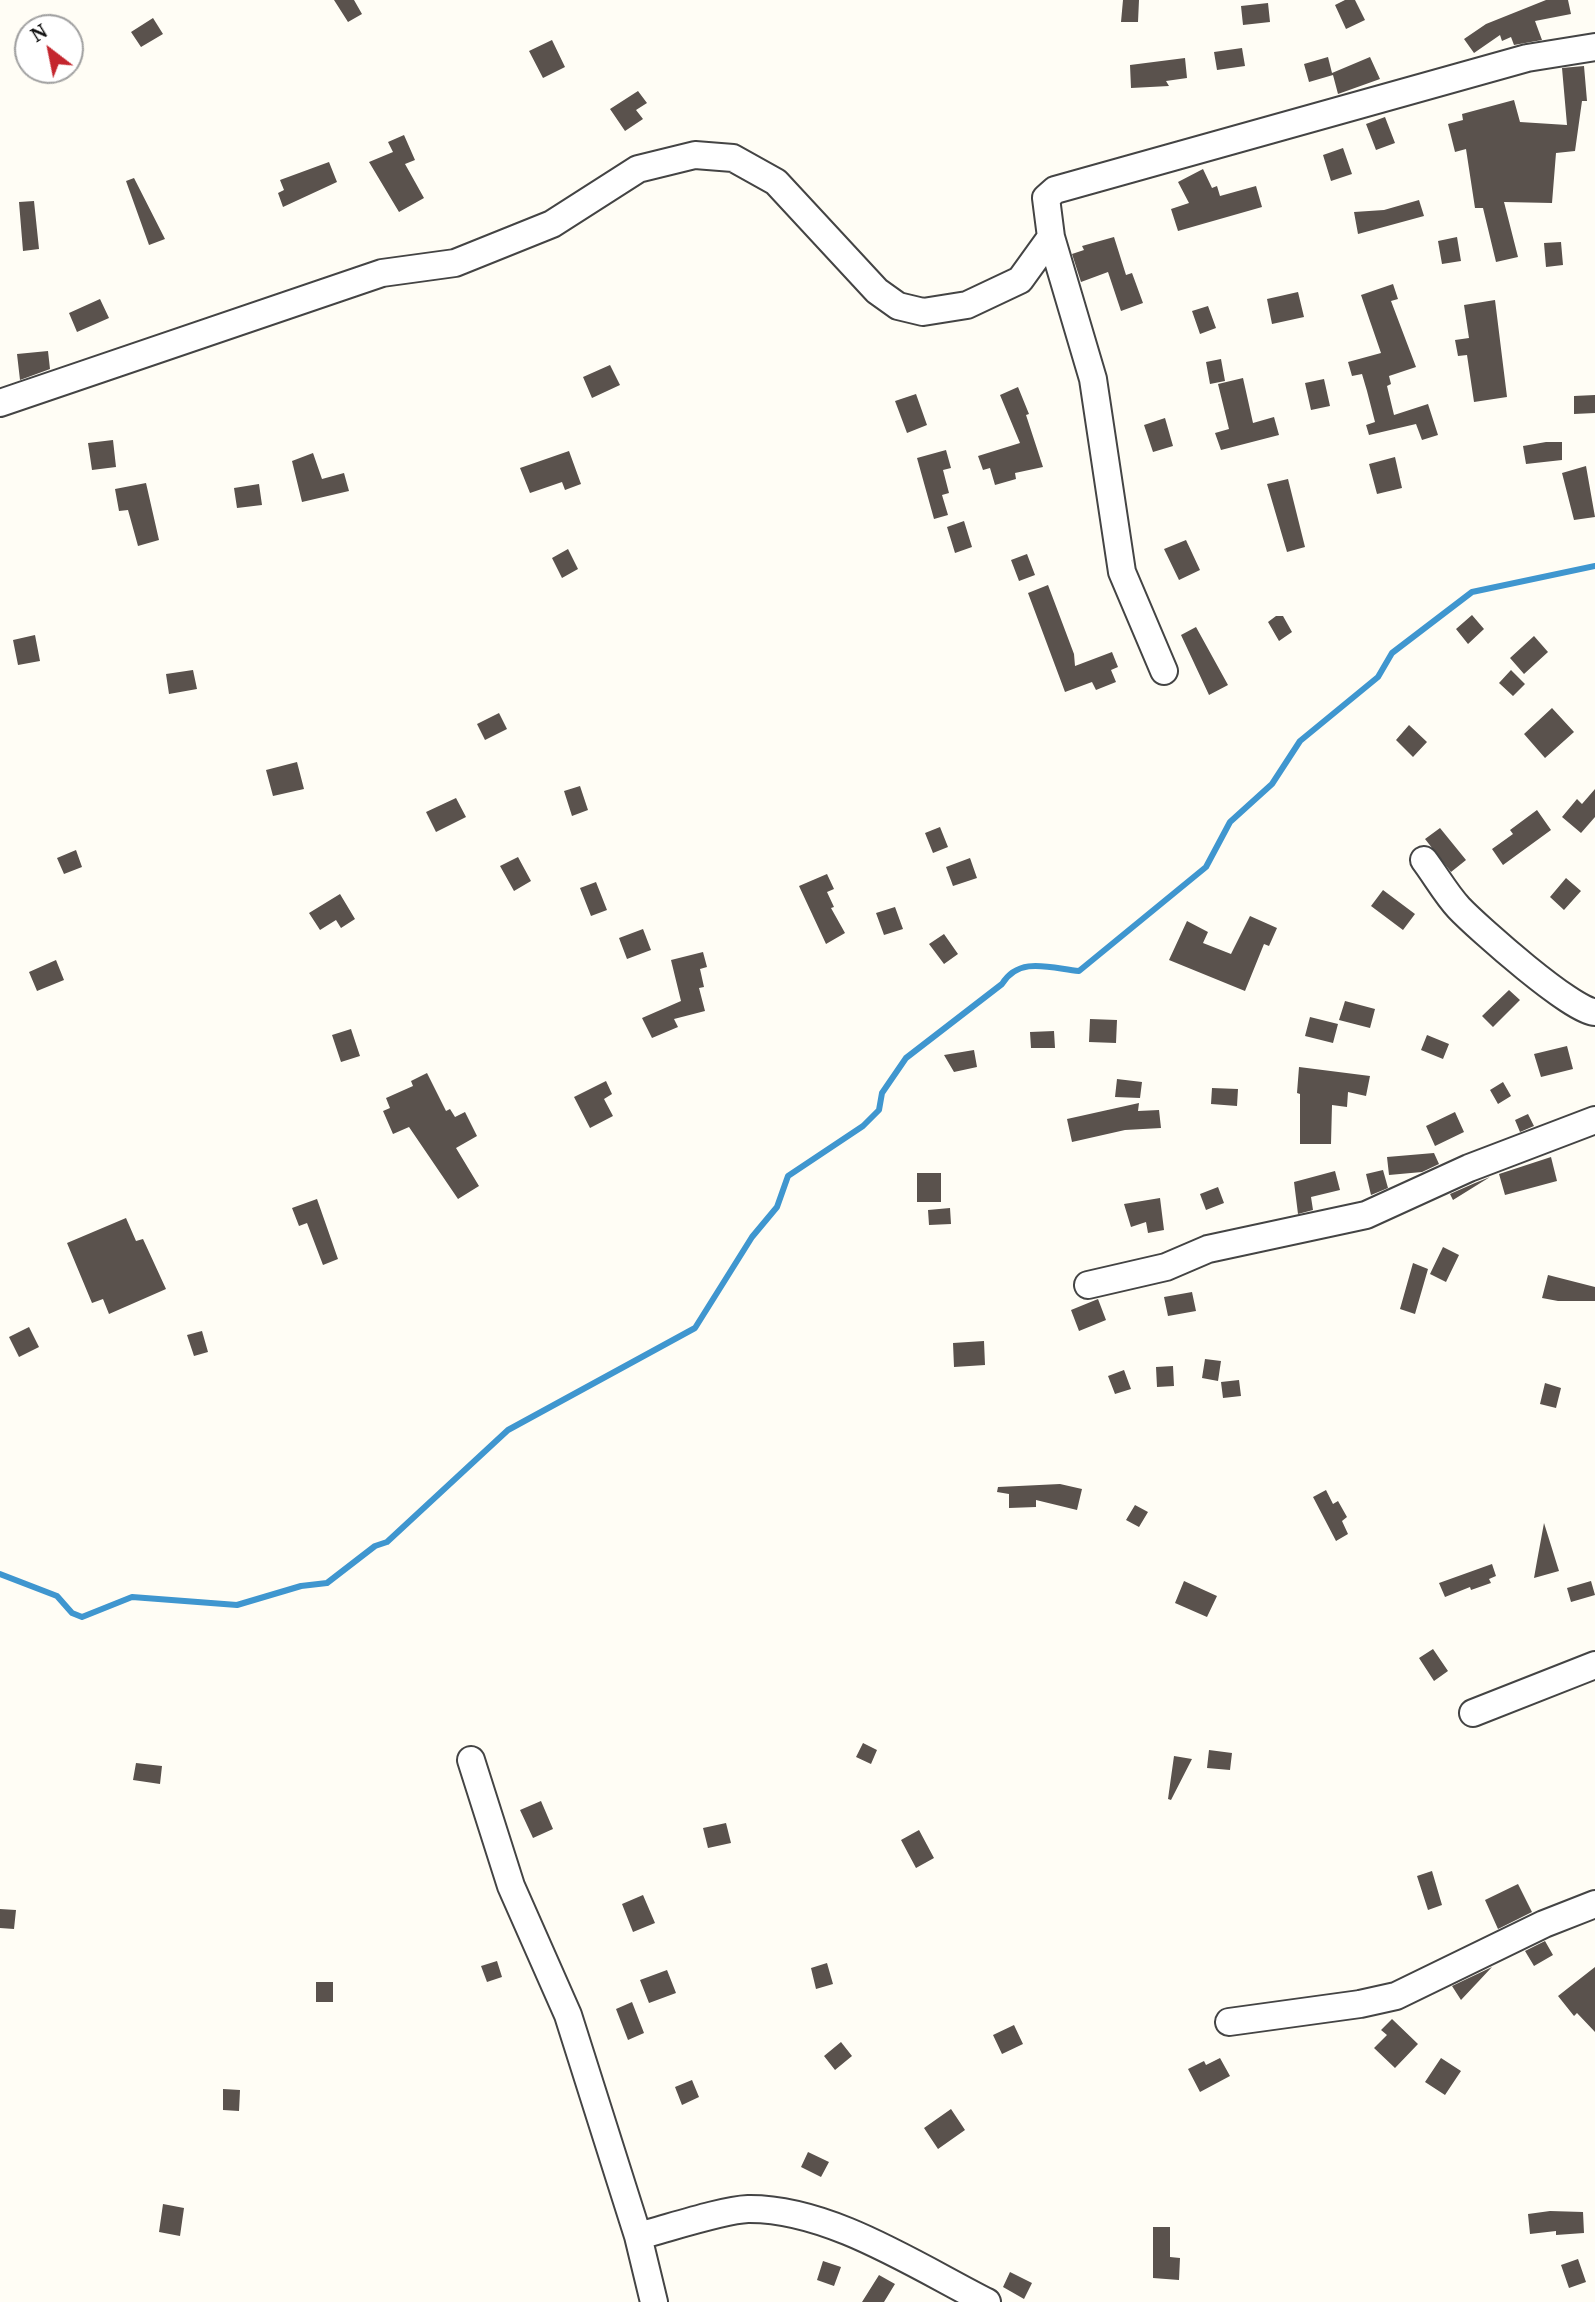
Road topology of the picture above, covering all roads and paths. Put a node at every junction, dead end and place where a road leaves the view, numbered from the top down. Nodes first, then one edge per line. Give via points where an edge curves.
1 (1595, 47) edge
2 (1051, 237) junction
3 (0, 403) edge
4 (1164, 671) dead end
5 (1424, 860) dead end
6 (1595, 1012) edge
7 (1595, 1120) edge
8 (1088, 1285) dead end
9 (1595, 1665) edge
10 (1473, 1713) dead end
11 (471, 1760) dead end
12 (1595, 1904) edge
13 (1228, 2022) dead end
14 (638, 2236) junction
15 (654, 2302) edge
16 (986, 2302) edge

1 - 2 street via 1527,58 1055,190 1046,198
2 - 3 street via 1020,280 967,305 923,312 898,306 877,291 776,182 733,158 695,155 638,169 552,224 455,263 382,274
2 - 4 street via 1093,379 1122,572
5 - 6 street via 1459,908 1562,997
7 - 8 street via 1469,1168 1366,1215 1208,1249 1166,1267
9 - 10 street
11 - 14 street via 511,1886 568,2015
12 - 13 street via 1395,1996
14 - 15 street
14 - 16 street via 746,2209 797,2214 863,2239

